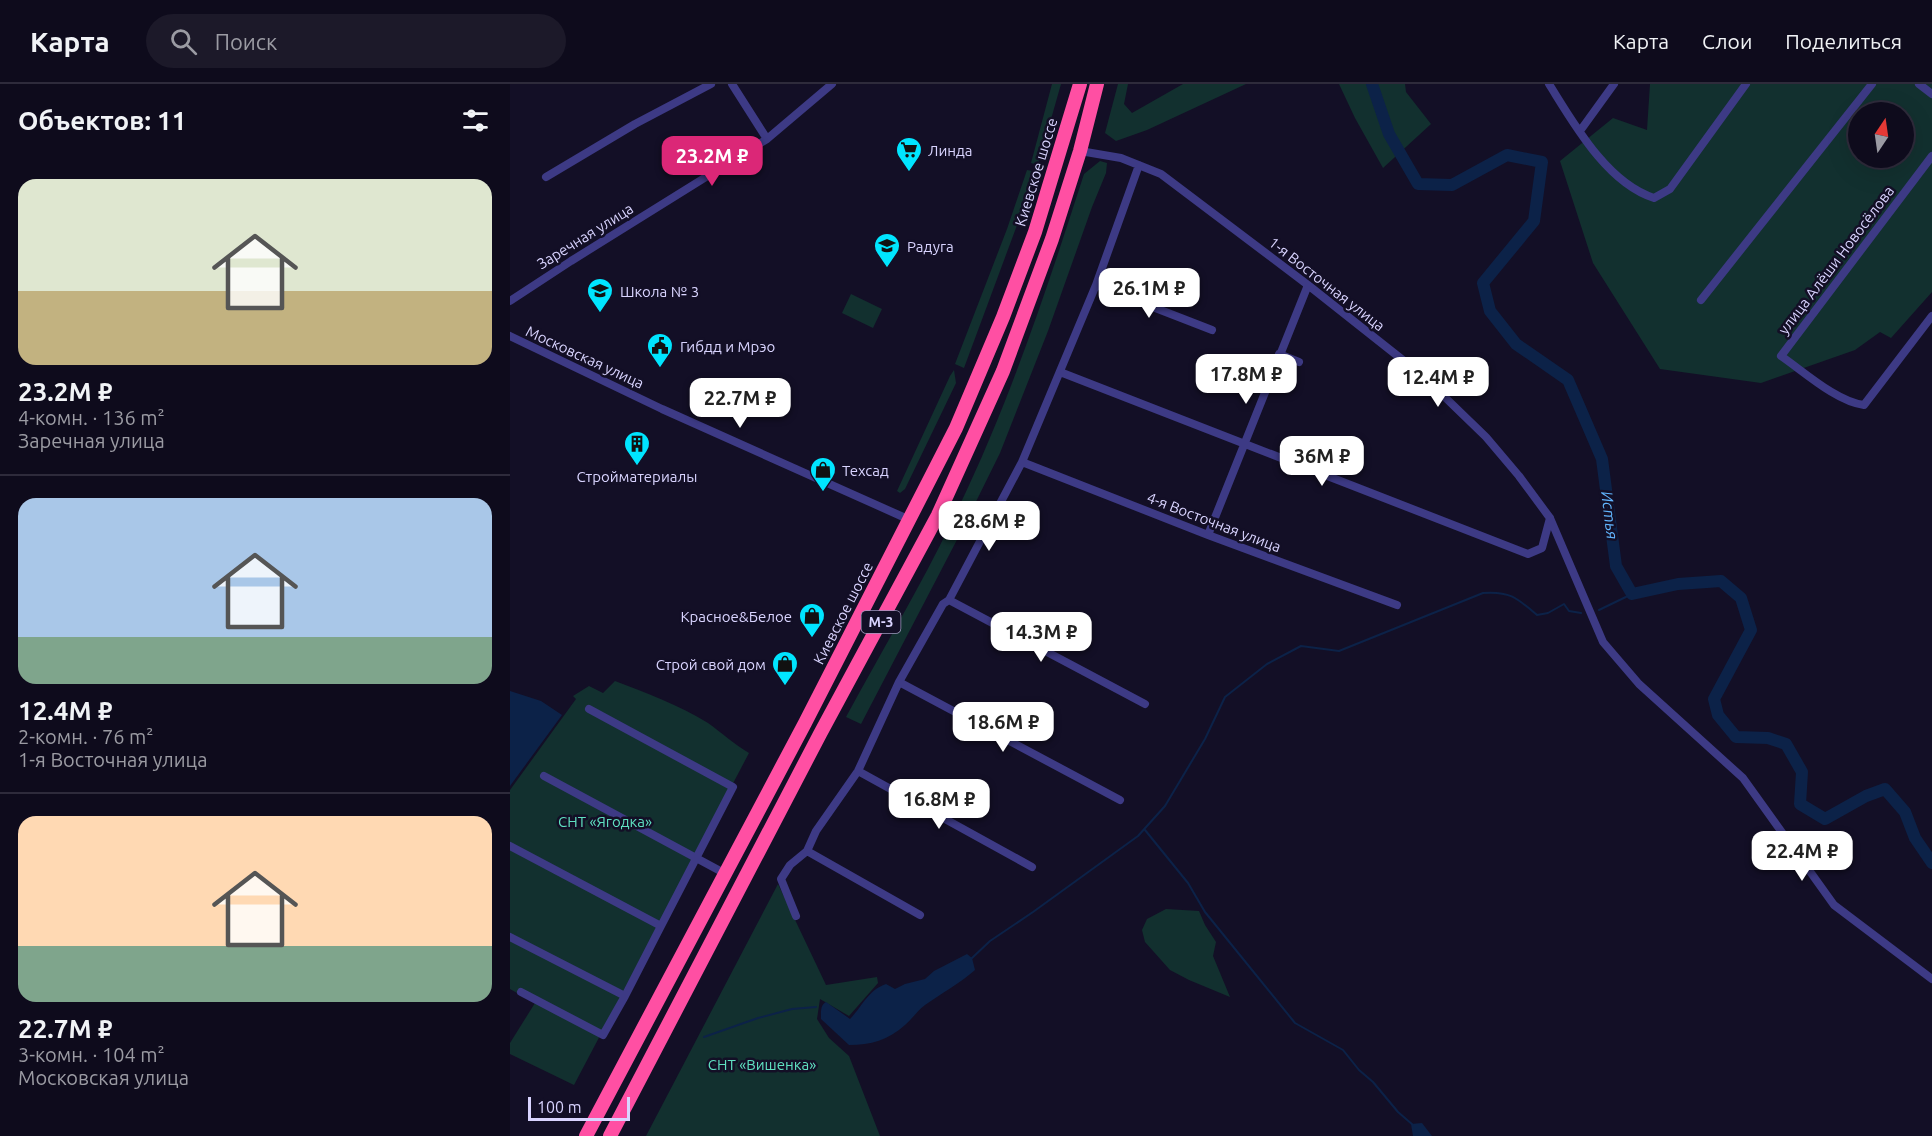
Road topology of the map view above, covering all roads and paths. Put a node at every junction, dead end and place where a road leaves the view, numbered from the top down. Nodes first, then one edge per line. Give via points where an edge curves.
1 (711, 84) edge
2 (732, 84) edge
3 (832, 84) edge
4 (1080, 84) edge
5 (1097, 84) edge
6 (1549, 84) edge
7 (1614, 84) edge
8 (1746, 84) edge
9 (1872, 84) edge
10 (1919, 84) edge
11 (1932, 94) edge
12 (1580, 131) junction
13 (767, 139) junction
14 (1080, 151) junction
15 (1932, 156) edge
16 (1139, 165) junction
17 (546, 177) dead end
18 (1096, 285) junction
19 (1308, 285) junction
20 (1701, 300) dead end
21 (510, 301) edge
22 (1932, 316) edge
23 (1212, 330) dead end
24 (510, 336) edge
25 (1279, 354) junction
26 (1299, 362) dead end
27 (1060, 372) junction
28 (978, 379) junction
29 (996, 385) junction
30 (1245, 443) junction
31 (1022, 462) junction
32 (1550, 518) junction
33 (910, 520) junction
34 (1208, 534) junction
35 (949, 600) junction
36 (1397, 605) dead end
37 (899, 682) junction
38 (1145, 704) dead end
39 (589, 710) dead end
40 (858, 771) junction
41 (544, 776) dead end
42 (1120, 800) dead end
43 (510, 846) edge
44 (807, 851) junction
45 (697, 859) junction
46 (1032, 867) dead end
47 (724, 873) junction
48 (920, 915) dead end
49 (795, 916) dead end
50 (661, 926) junction
51 (510, 937) edge
52 (1932, 979) edge
53 (521, 992) dead end
54 (625, 996) junction
55 (586, 1136) edge
56 (610, 1136) edge

1 - 17 street
2 - 13 street
3 - 13 street, Заречная улица
4 - 28 highway, Киевское шоссе / М-3 via 1035,232
5 - 14 highway, М-3
6 - 12 street
7 - 12 street
8 - 12 street via 1670,189 1654,198 1630,187 1600,158
9 - 20 street
10 - 11 street
13 - 21 street, Заречная улица
14 - 16 street, 1-я Восточная улица
14 - 29 highway, М-3 via 1052,239
15 - 22 street, улица Алёши Новосёлова via 1780,356 1838,395 1864,405
16 - 18 street
16 - 19 street, 1-я Восточная улица via 1161,174
18 - 23 street
18 - 27 street
19 - 25 street
19 - 32 street, 1-я Восточная улица via 1423,376 1486,437
24 - 33 street, Московская улица
25 - 26 street
25 - 30 street
27 - 30 street
27 - 31 street
28 - 29 highway via 988,372 994,374
28 - 33 highway, Киевское шоссе / М-3
29 - 56 highway, М-3 via 938,515
30 - 32 street via 1528,554 1542,548
30 - 34 street
31 - 34 street, 4-я Восточная улица
31 - 35 street
32 - 52 street, 1-я Восточная улица via 1603,642 1639,684 1743,778 1834,905
33 - 47 highway, Киевское шоссе / М-3
34 - 36 street, 4-я Восточная улица
35 - 37 street via 943,604
35 - 38 street
37 - 40 street
37 - 42 street
39 - 45 street via 734,788
40 - 44 street via 816,831
40 - 46 street
41 - 45 street
43 - 50 street
44 - 48 street
44 - 49 street via 781,879
45 - 47 street
45 - 50 street
47 - 55 highway, Киевское шоссе / М-3
50 - 54 street
51 - 54 street
53 - 54 street via 603,1035

